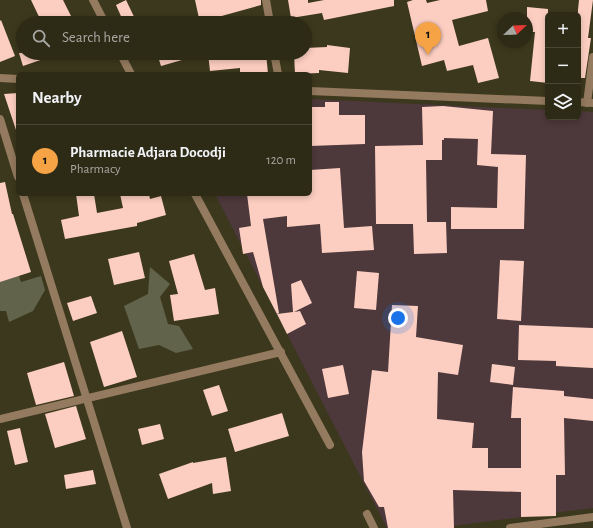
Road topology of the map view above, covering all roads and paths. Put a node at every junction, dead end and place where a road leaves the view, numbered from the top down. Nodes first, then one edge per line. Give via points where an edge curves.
1 (93, 0) edge
2 (266, 0) edge
3 (101, 16) edge
4 (269, 16) edge
5 (593, 57) edge
6 (124, 60) edge
7 (275, 60) edge
8 (130, 72) edge
9 (278, 72) edge
10 (0, 78) edge
11 (16, 79) edge
12 (312, 91) edge
13 (545, 101) edge
14 (586, 103) edge
15 (0, 119) edge
16 (16, 171) edge
17 (24, 196) edge
18 (196, 196) edge
19 (281, 352) junction
20 (88, 398) junction
21 (0, 419) edge
22 (330, 445) dead end
23 (367, 514) dead end
24 (593, 517) edge
25 (127, 528) edge
26 (374, 528) edge
27 (510, 528) edge

1 - 3 street
2 - 4 street
5 - 14 street
6 - 8 street
7 - 9 street
10 - 11 street
12 - 13 street
15 - 16 street
17 - 20 street
18 - 19 street
19 - 20 street
19 - 22 street
20 - 21 street
20 - 25 street
23 - 26 street
24 - 27 street

